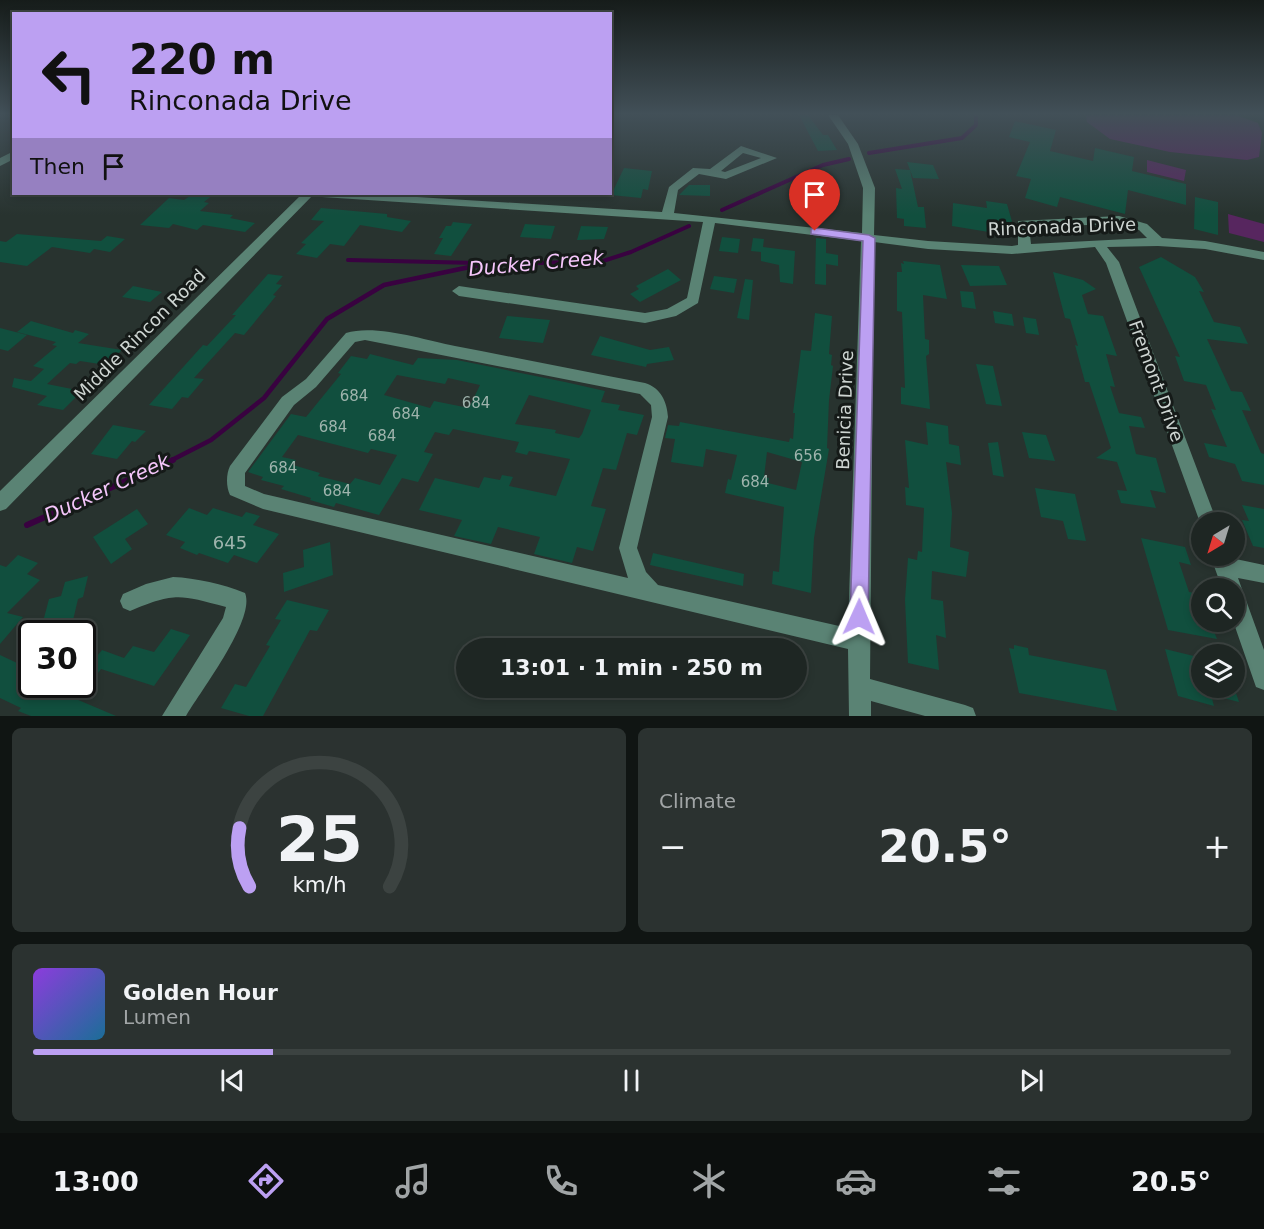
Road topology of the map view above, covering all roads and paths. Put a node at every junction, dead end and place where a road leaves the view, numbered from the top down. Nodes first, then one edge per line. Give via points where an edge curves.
1 (855, 148) edge
2 (712, 173) dead end
3 (307, 195) edge
4 (338, 195) edge
5 (667, 216) junction
6 (710, 219) junction
7 (869, 238) junction
8 (1158, 242) junction
9 (1098, 243) junction
10 (1025, 248) junction
11 (1264, 256) edge
12 (459, 291) dead end
13 (0, 503) edge
14 (1204, 512) edge
15 (1238, 566) edge
16 (1264, 574) edge
17 (653, 593) junction
18 (130, 601) dead end
19 (1245, 626) edge
20 (858, 640) junction
21 (1264, 679) edge
22 (861, 687) junction
23 (173, 716) edge
24 (860, 716) edge
25 (965, 716) edge

1 - 7 street, Benicia Drive via 869,188
2 - 5 street via 698,170 674,189
3 - 13 street, Middle Rincon Road
4 - 5 street, Rinconada Drive
5 - 6 street, Rinconada Drive
6 - 7 street, Rinconada Drive
6 - 12 street via 693,300 671,313 645,318
7 - 10 street, Rinconada Drive via 928,245
7 - 20 street, Benicia Drive
8 - 9 street, Rinconada Drive
8 - 10 street via 1143,227 1119,220 1023,224
8 - 11 street, Rinconada Drive via 1205,245
9 - 10 street, Rinconada Drive
9 - 14 street, Fremont Drive via 1112,262
15 - 16 street
17 - 17 street via 263,501 236,490 236,471 288,401 311,383 351,337 365,335 413,343 645,389 659,403 660,417 628,548 638,578
17 - 20 street
18 - 23 street via 153,589 178,585 238,600 232,622
19 - 21 street
20 - 22 street, Benicia Drive
22 - 24 street, Benicia Drive
22 - 25 street

